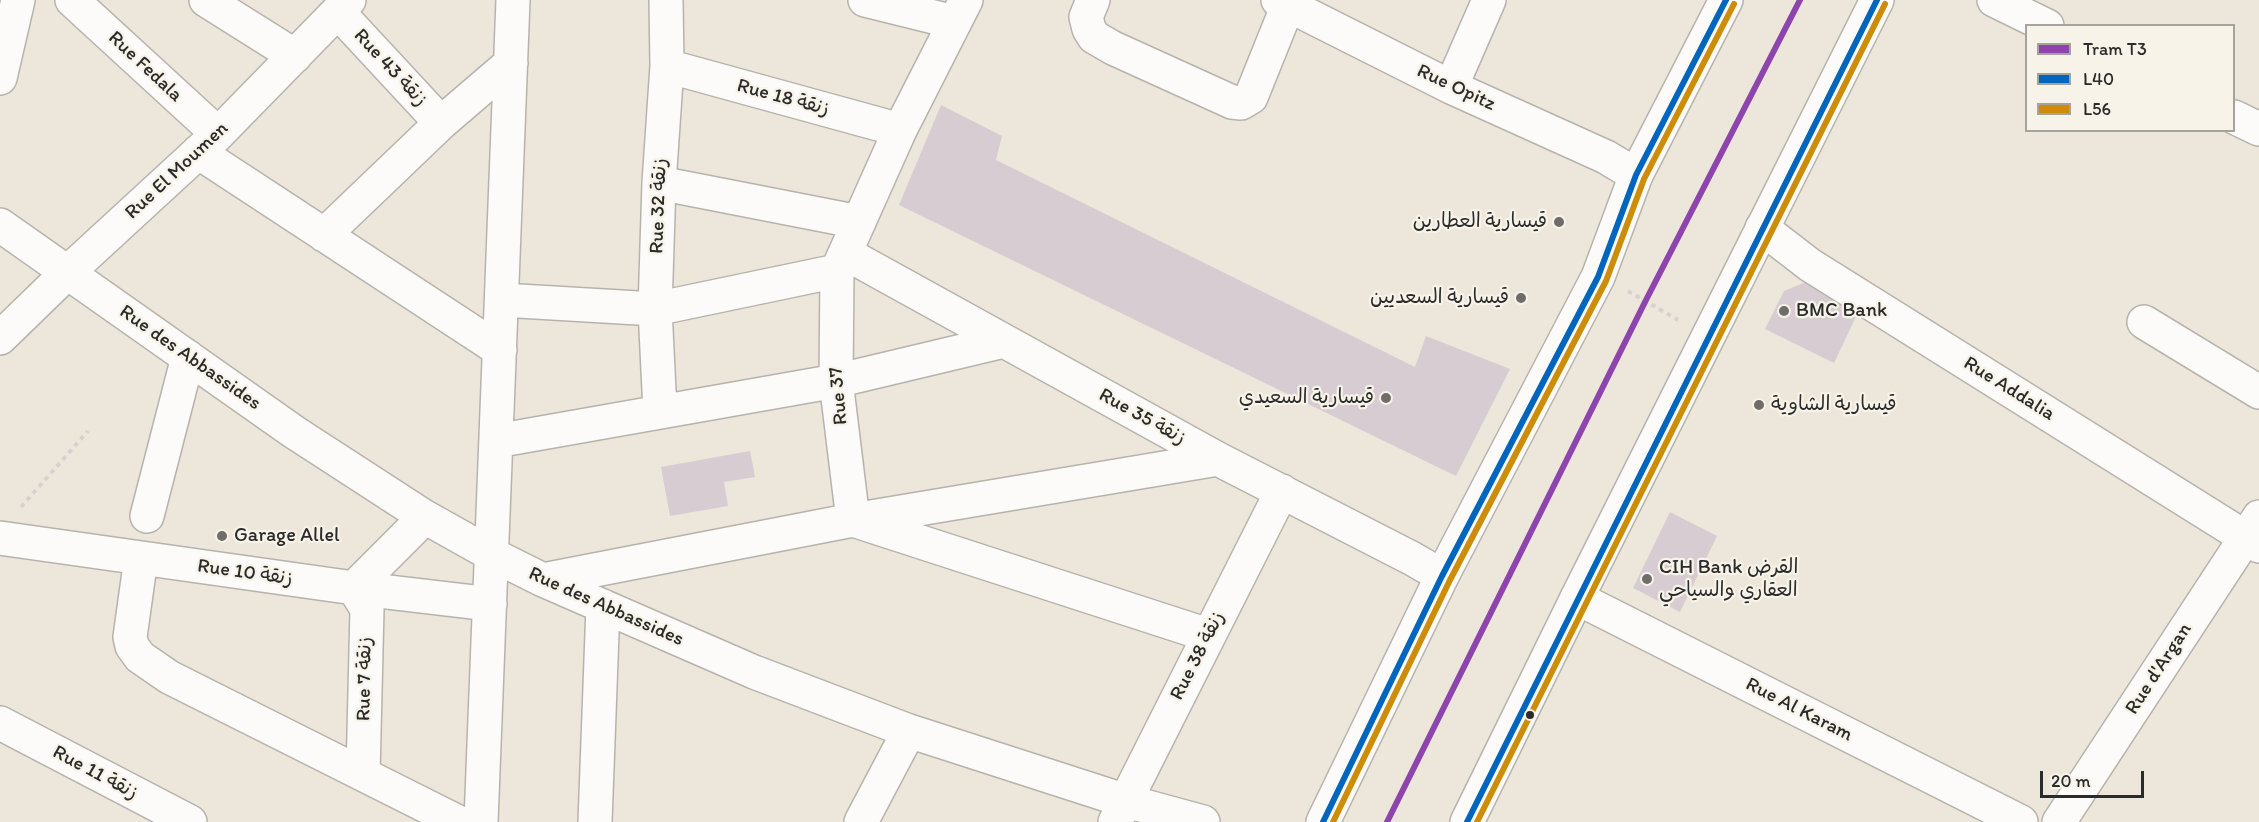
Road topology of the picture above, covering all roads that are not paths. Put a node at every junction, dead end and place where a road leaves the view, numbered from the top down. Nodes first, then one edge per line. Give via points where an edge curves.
1 (18, 0) edge
2 (72, 0) edge
3 (206, 0) edge
4 (513, 0) edge
5 (666, 0) edge
6 (865, 0) edge
7 (1489, 0) edge
8 (1726, 0) edge
9 (1877, 0) edge
10 (1994, 0) edge
11 (1092, 2) edge
12 (1283, 3) edge
13 (344, 6) edge
14 (960, 11) edge
15 (2043, 24) edge
16 (296, 56) junction
17 (511, 63) junction
18 (667, 66) junction
19 (0, 76) edge
20 (1451, 87) junction
21 (2235, 117) edge
22 (441, 123) junction
23 (2259, 129) edge
24 (900, 130) junction
25 (208, 143) junction
26 (1636, 175) junction
27 (659, 183) junction
28 (858, 222) junction
29 (0, 225) edge
30 (1762, 228) junction
31 (324, 234) junction
32 (841, 262) junction
33 (68, 272) junction
34 (502, 300) junction
35 (655, 309) junction
36 (2144, 322) dead end
37 (0, 338) edge
38 (1004, 341) junction
39 (500, 350) junction
40 (188, 357) junction
41 (836, 381) junction
42 (2259, 392) edge
43 (660, 411) junction
44 (496, 441) junction
45 (1218, 459) junction
46 (1282, 491) junction
47 (147, 516) dead end
48 (425, 517) junction
49 (853, 520) junction
50 (7, 526) edge
51 (2254, 533) edge
52 (491, 554) junction
53 (141, 558) junction
54 (1442, 576) junction
55 (543, 580) junction
56 (354, 588) junction
57 (1577, 598) junction
58 (490, 604) junction
59 (603, 606) junction
60 (1208, 635) junction
61 (0, 723) edge
62 (909, 731) junction
63 (363, 774) junction
64 (1120, 811) edge
65 (190, 822) edge
66 (458, 822) edge
67 (481, 822) edge
68 (595, 822) edge
69 (861, 822) edge
70 (1203, 822) edge
71 (1323, 822) edge
72 (1467, 822) edge
73 (2021, 822) edge
74 (2060, 822) edge

1 - 19 street
2 - 25 street, Rue Fedala
3 - 16 street
4 - 17 street
5 - 18 street, Rue 32 زنقة
6 - 14 street
7 - 20 street
8 - 26 street
9 - 30 street
10 - 15 street
11 - 12 street via 1086,17 1094,37 1241,103 1251,97
12 - 20 street, Rue Opitz
13 - 16 street, Rue El Moumen
13 - 22 street, Rue 43 زنقة
14 - 24 street
16 - 25 street, Rue El Moumen
17 - 22 street
17 - 34 street
18 - 24 street, Rue 18 زنقة
18 - 27 street, Rue 32 زنقة
20 - 26 street, Rue Opitz
21 - 23 street
22 - 31 street
24 - 28 street
25 - 31 street, Rue Fedala
25 - 33 street, Rue El Moumen
26 - 54 street via 1598,277
27 - 28 street
27 - 35 street, Rue 32 زنقة
28 - 32 street
29 - 33 street, Rue des Abbassides
30 - 51 street, Rue Addalia via 1810,265
30 - 57 street
31 - 39 street, Rue Fedala
32 - 35 street
32 - 38 street, Rue 35 زنقة
32 - 41 street, Rue 37
33 - 37 street, Rue El Moumen
33 - 40 street, Rue des Abbassides
34 - 35 street
34 - 39 street
35 - 43 street, Rue 32 زنقة
36 - 42 street
38 - 41 street
38 - 45 street, Rue 35 زنقة
39 - 44 street
40 - 47 street
40 - 48 street, Rue des Abbassides
41 - 43 street
41 - 49 street, Rue 37
43 - 44 street
44 - 52 street
45 - 46 street, Rue 35 زنقة
45 - 49 street
46 - 54 street, Rue 35 زنقة
46 - 60 street, Rue 38 زنقة
48 - 52 street, Rue des Abbassides
48 - 56 street
49 - 55 street
49 - 60 street
50 - 53 street, Rue 10 زنقة
51 - 74 street, Rue d'Argan
52 - 55 street, Rue des Abbassides
52 - 58 street
53 - 56 street, Rue 10 زنقة
53 - 63 street via 130,638 140,657 169,677
54 - 71 street
55 - 59 street, Rue des Abbassides
56 - 58 street, Rue 10 زنقة
56 - 63 street, Rue 7 زنقة via 367,609
57 - 72 street
57 - 73 street, Rue Al Karam
58 - 67 street
59 - 62 street, Rue des Abbassides via 754,672
59 - 68 street
60 - 64 street, Rue 38 زنقة
61 - 65 street, Rue 11 زنقة
62 - 64 street, Rue des Abbassides
62 - 69 street
63 - 66 street
64 - 70 street, Rue des Abbassides

